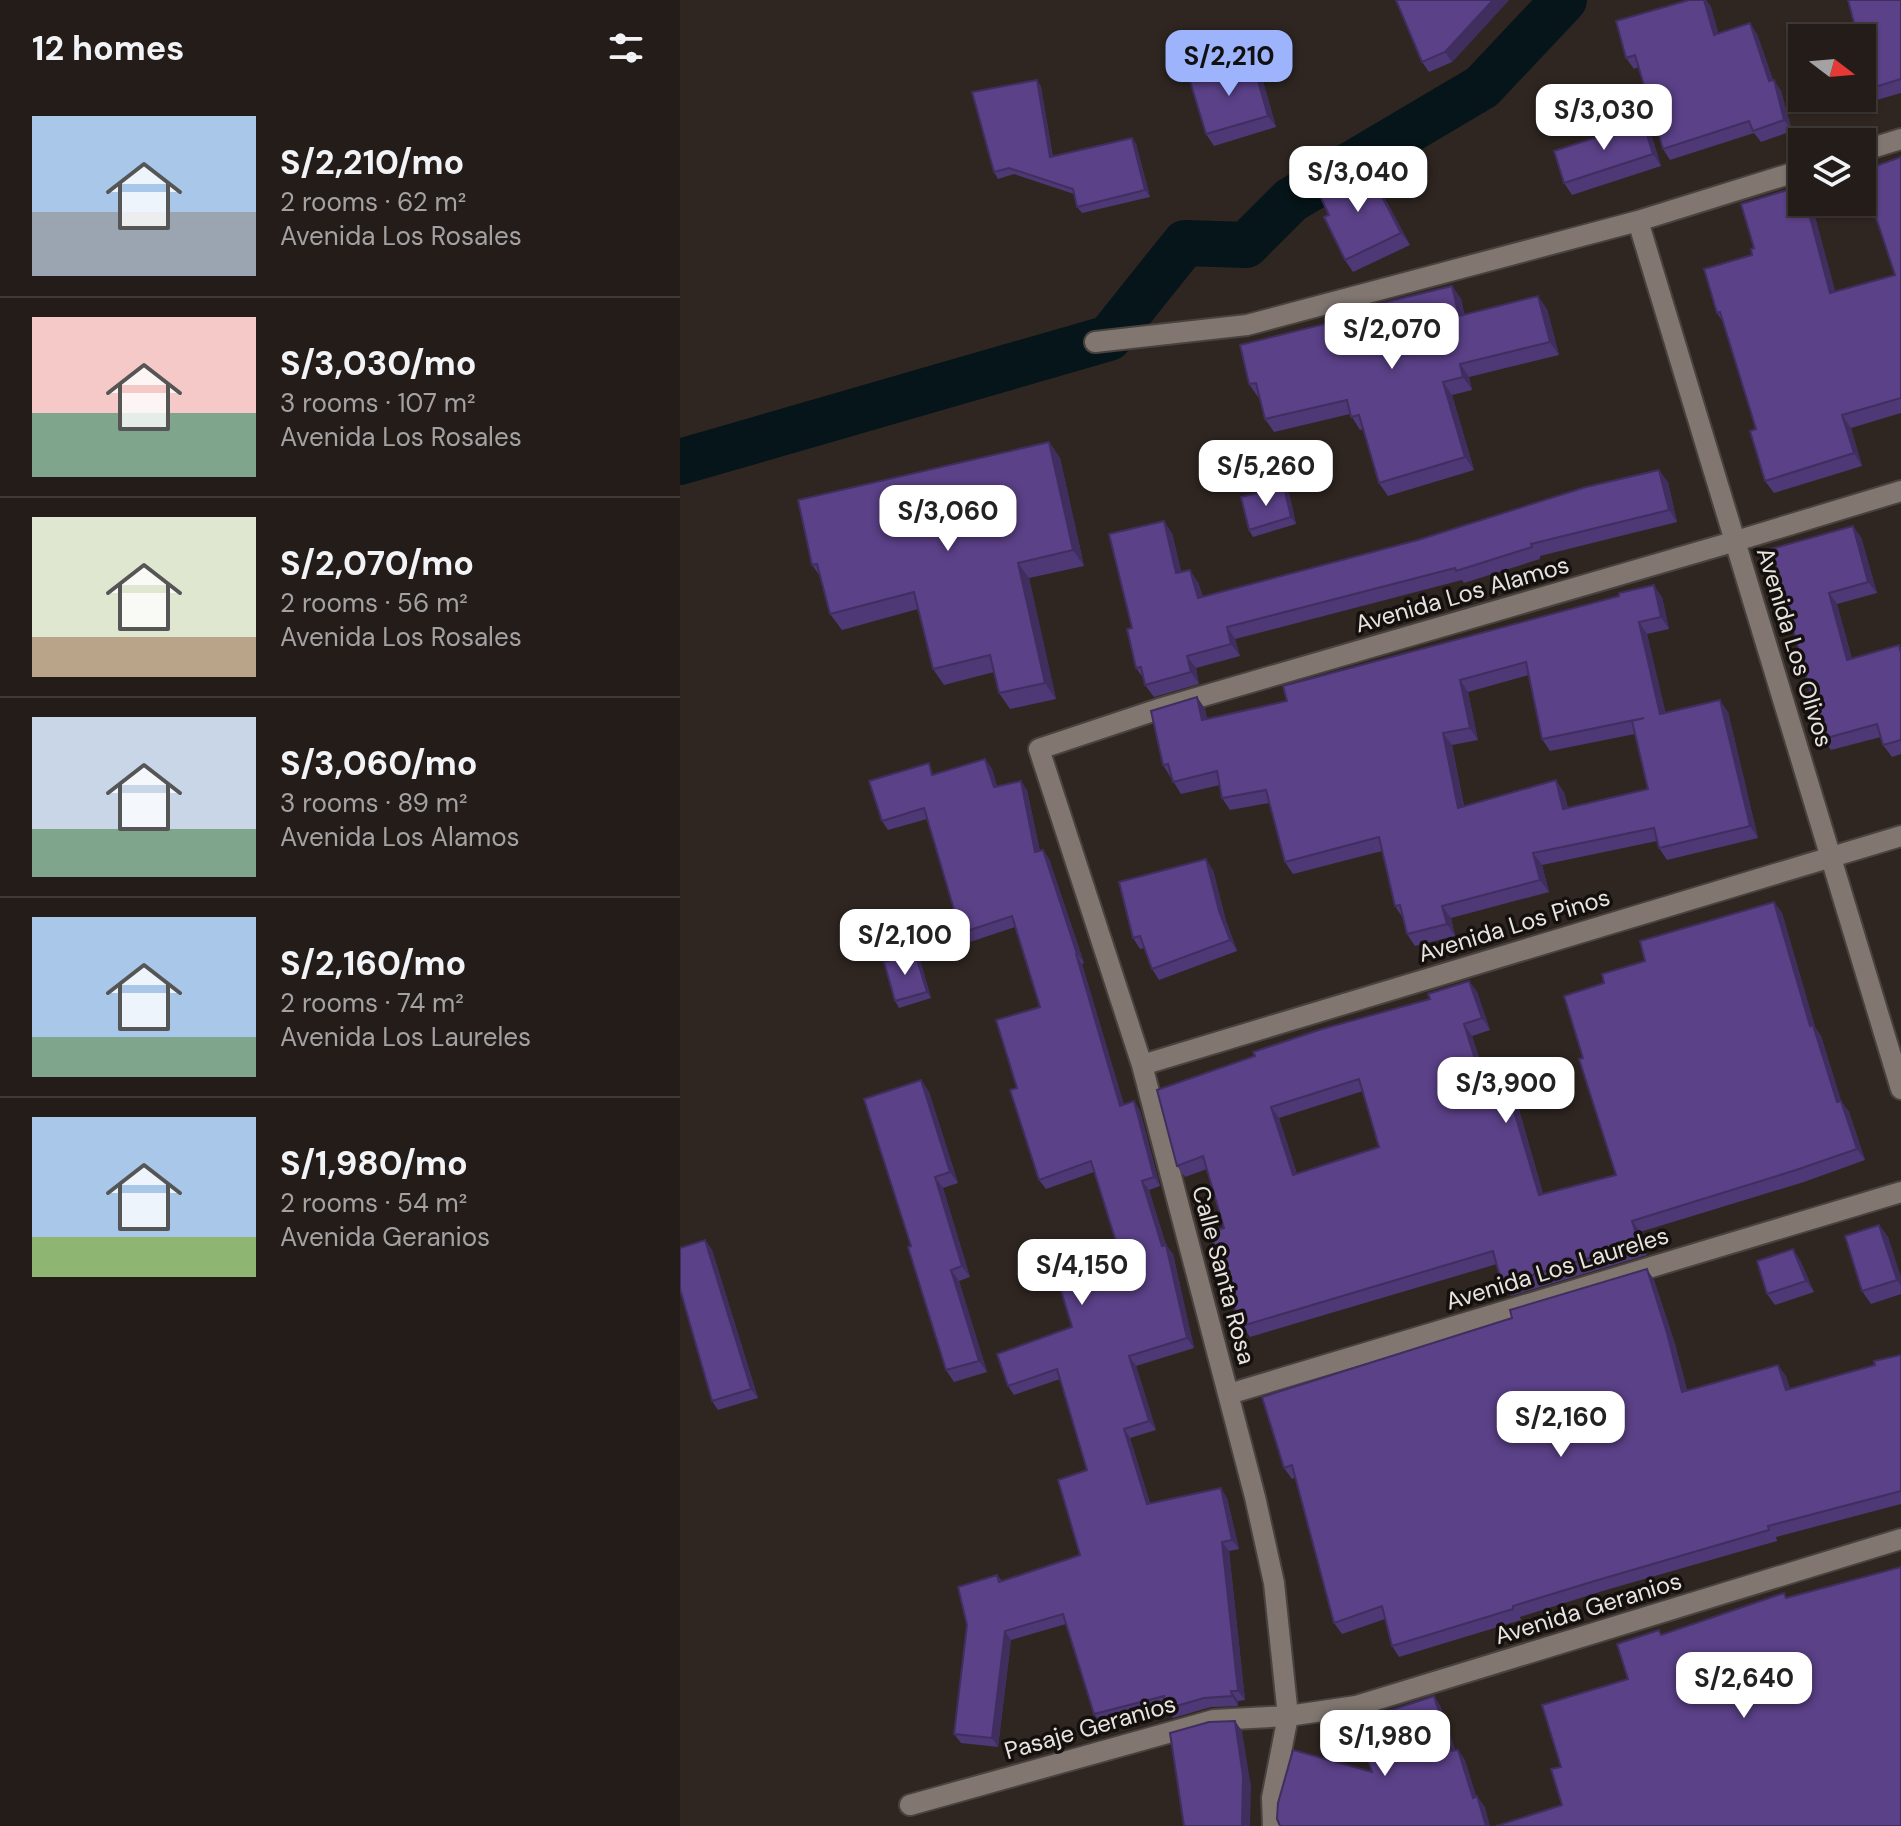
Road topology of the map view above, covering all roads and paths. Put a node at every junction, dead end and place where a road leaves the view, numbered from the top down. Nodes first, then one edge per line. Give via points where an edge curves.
1 (1901, 139) edge
2 (1876, 147) edge
3 (1788, 174) edge
4 (1638, 221) junction
5 (1095, 342) dead end
6 (1901, 491) edge
7 (1736, 541) junction
8 (1039, 749) joint
9 (1901, 836) edge
10 (1831, 856) junction
11 (1142, 1065) junction
12 (1901, 1089) edge
13 (1901, 1192) edge
14 (1229, 1394) junction
15 (1901, 1539) edge
16 (1288, 1716) junction
17 (910, 1805) dead end
18 (1273, 1826) edge

1 - 2 street
3 - 4 street
4 - 5 street via 1247,325
4 - 7 street, Avenida Los Olivos
6 - 7 street, Avenida Los Alamos
7 - 8 street, Avenida Los Alamos via 1162,708
7 - 10 street, Avenida Los Olivos
8 - 11 street, Calle Santa Rosa
9 - 10 street, Avenida Los Pinos
10 - 11 street, Avenida Los Pinos
10 - 12 street, Avenida Los Olivos
11 - 14 street, Calle Santa Rosa
13 - 14 street, Avenida Los Laureles
14 - 16 street, Calle Santa Rosa via 1274,1583
15 - 16 street, Avenida Geranios via 1356,1706
16 - 17 street, Pasaje Geranios via 1214,1720
16 - 18 street, Calle Santa Rosa via 1272,1798

